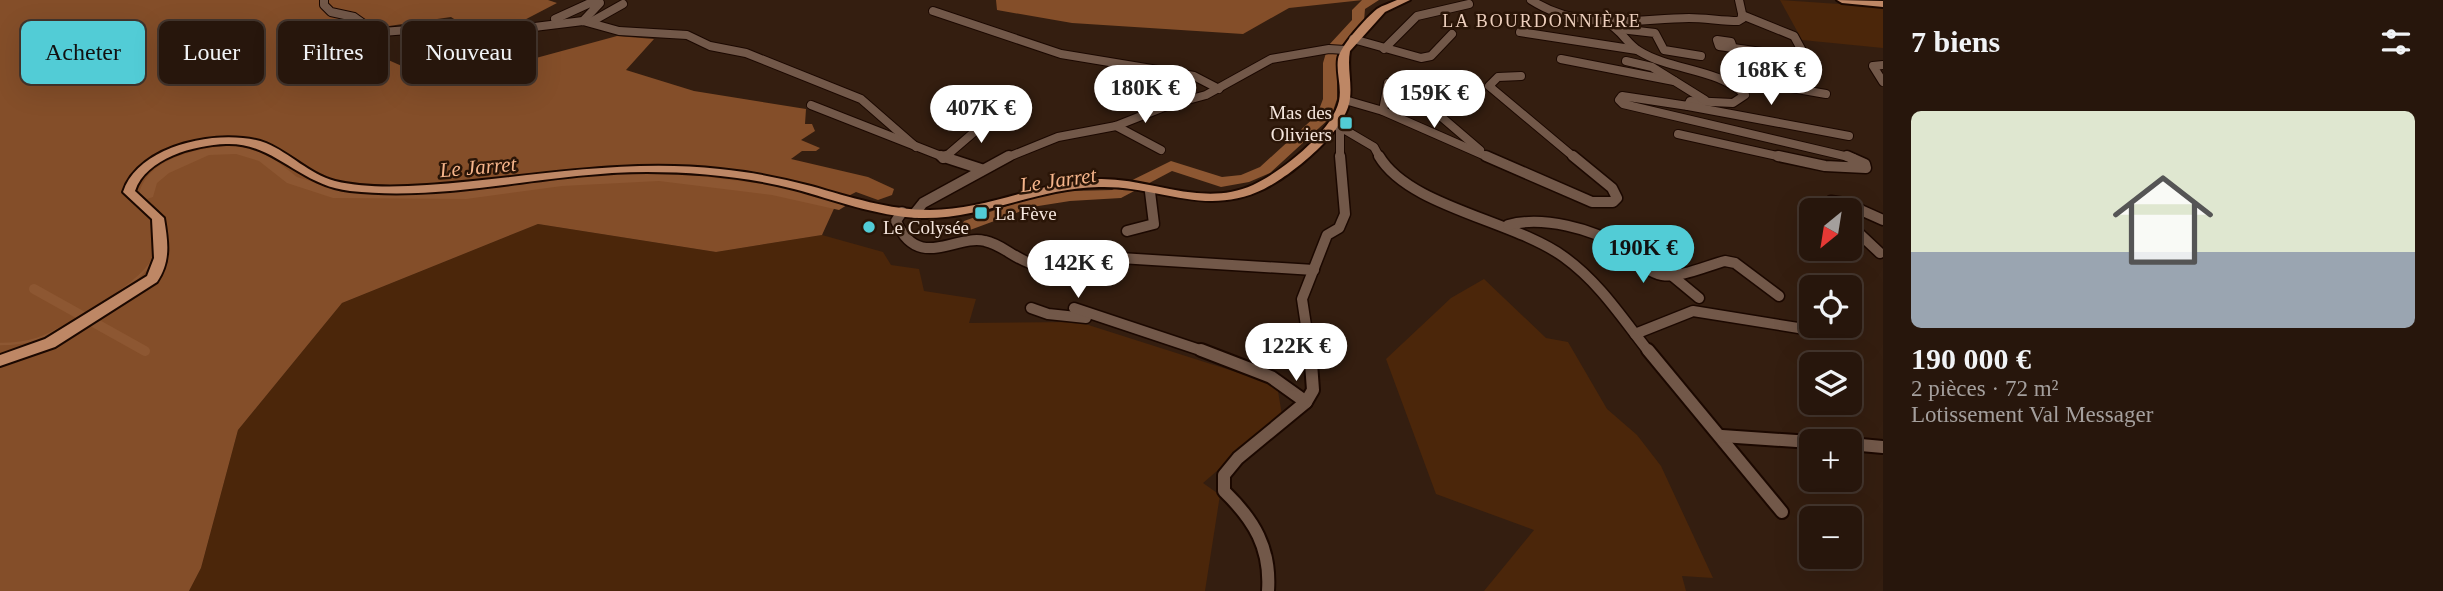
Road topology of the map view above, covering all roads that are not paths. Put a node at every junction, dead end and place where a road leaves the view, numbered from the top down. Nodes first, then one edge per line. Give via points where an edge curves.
1 (324, 0) edge
2 (1405, 0) edge
3 (1531, 0) edge
4 (1739, 0) edge
5 (1842, 0) edge
6 (594, 1) edge
7 (623, 4) dead end
8 (1469, 4) dead end
9 (1883, 4) edge
10 (933, 11) dead end
11 (1742, 15) junction
12 (1629, 21) junction
13 (587, 22) junction
14 (1606, 22) junction
15 (536, 24) edge
16 (536, 26) edge
17 (1620, 29) junction
18 (402, 30) edge
19 (1520, 32) dead end
20 (1452, 34) dead end
21 (1353, 39) junction
22 (1733, 48) dead end
23 (1338, 49) junction
24 (1384, 49) junction
25 (1637, 50) junction
26 (1702, 56) dead end
27 (1656, 57) junction
28 (1561, 60) dead end
29 (1626, 61) dead end
30 (1883, 65) edge
31 (1521, 75) dead end
32 (1674, 81) junction
33 (1883, 82) edge
34 (1219, 89) junction
35 (1826, 94) dead end
36 (1345, 100) junction
37 (1707, 101) junction
38 (811, 105) dead end
39 (1688, 106) junction
40 (1001, 109) dead end
41 (1383, 111) junction
42 (1116, 126) junction
43 (1337, 126) junction
44 (1678, 134) dead end
45 (1849, 136) dead end
46 (916, 147) junction
47 (1161, 150) dead end
48 (1489, 157) junction
49 (943, 158) junction
50 (981, 169) junction
51 (1146, 191) junction
52 (1862, 210) edge
53 (908, 213) junction
54 (1883, 220) edge
55 (1508, 225) junction
56 (1127, 231) dead end
57 (1862, 236) edge
58 (1880, 253) dead end
59 (1314, 270) junction
60 (1670, 274) junction
61 (1779, 296) dead end
62 (1699, 298) dead end
63 (1074, 308) dead end
64 (1031, 309) dead end
65 (1116, 324) junction
66 (1799, 328) edge
67 (1635, 334) junction
68 (0, 361) edge
69 (1306, 402) junction
70 (1722, 436) junction
71 (1799, 441) edge
72 (1862, 445) edge
73 (1883, 447) edge
74 (1782, 512) dead end
75 (1268, 591) edge

1 - 18 street via 331,12 354,17 371,29
2 - 21 main road via 1382,10
3 - 14 street via 1566,16
4 - 11 street
5 - 9 main road
6 - 13 street via 601,4
6 - 15 street
7 - 13 street
8 - 24 street via 1463,9 1430,10 1409,20
10 - 34 street via 1061,54 1194,76
11 - 12 street via 1738,21
11 - 22 street via 1794,36 1806,58
12 - 14 street
12 - 17 street
13 - 16 street
13 - 46 street via 619,31 677,33 709,46 746,53 861,99
14 - 17 street
17 - 25 street
17 - 26 street via 1655,33 1664,50
19 - 25 street
20 - 24 street via 1431,56 1423,58
21 - 23 main road
21 - 24 street
23 - 34 street via 1271,59
23 - 36 main road
25 - 27 street
27 - 35 street via 1761,89
27 - 37 street via 1733,83 1745,95 1733,103
28 - 32 street
29 - 32 street via 1652,67
30 - 33 street via 1873,66
31 - 48 street via 1498,77 1489,86 1612,188 1617,198 1592,202
32 - 37 street
34 - 42 street
36 - 41 street
36 - 43 main road
37 - 39 street via 1690,100
38 - 46 street via 841,113
39 - 44 street via 1631,96 1619,100 1639,110 1860,159 1866,168 1825,166
39 - 45 street
40 - 49 street
41 - 48 street
41 - 48 street via 1388,83 1404,85
42 - 47 street
42 - 50 street via 1058,137
43 - 51 main road via 1277,175 1246,192 1202,198
43 - 55 street via 1374,147 1385,166 1411,189
43 - 59 street via 1345,214 1339,228 1327,235
46 - 49 street
49 - 50 street
50 - 53 street
51 - 53 main road via 1123,185 1077,186 962,211
51 - 56 street via 1154,224
52 - 54 street
53 - 59 street via 897,221 906,235 923,247 986,241 1030,263 1046,256 1110,257
53 - 68 main road via 775,181 668,169 617,169 479,185 351,188 308,177 259,144 212,142 158,160 133,176 129,184 129,192 158,218 162,257 152,279 50,343
55 - 60 street via 1528,221 1604,237 1650,272
55 - 67 street via 1564,257 1608,296
57 - 58 street
59 - 69 street via 1302,299 1310,332 1313,390
60 - 61 street via 1725,261 1735,263
60 - 62 street
63 - 65 street
64 - 65 street
65 - 69 street via 1238,362 1271,377
66 - 67 street via 1693,311
67 - 70 street
69 - 75 street via 1224,475 1224,491 1251,516 1265,547
70 - 71 street
70 - 74 street
72 - 73 street

